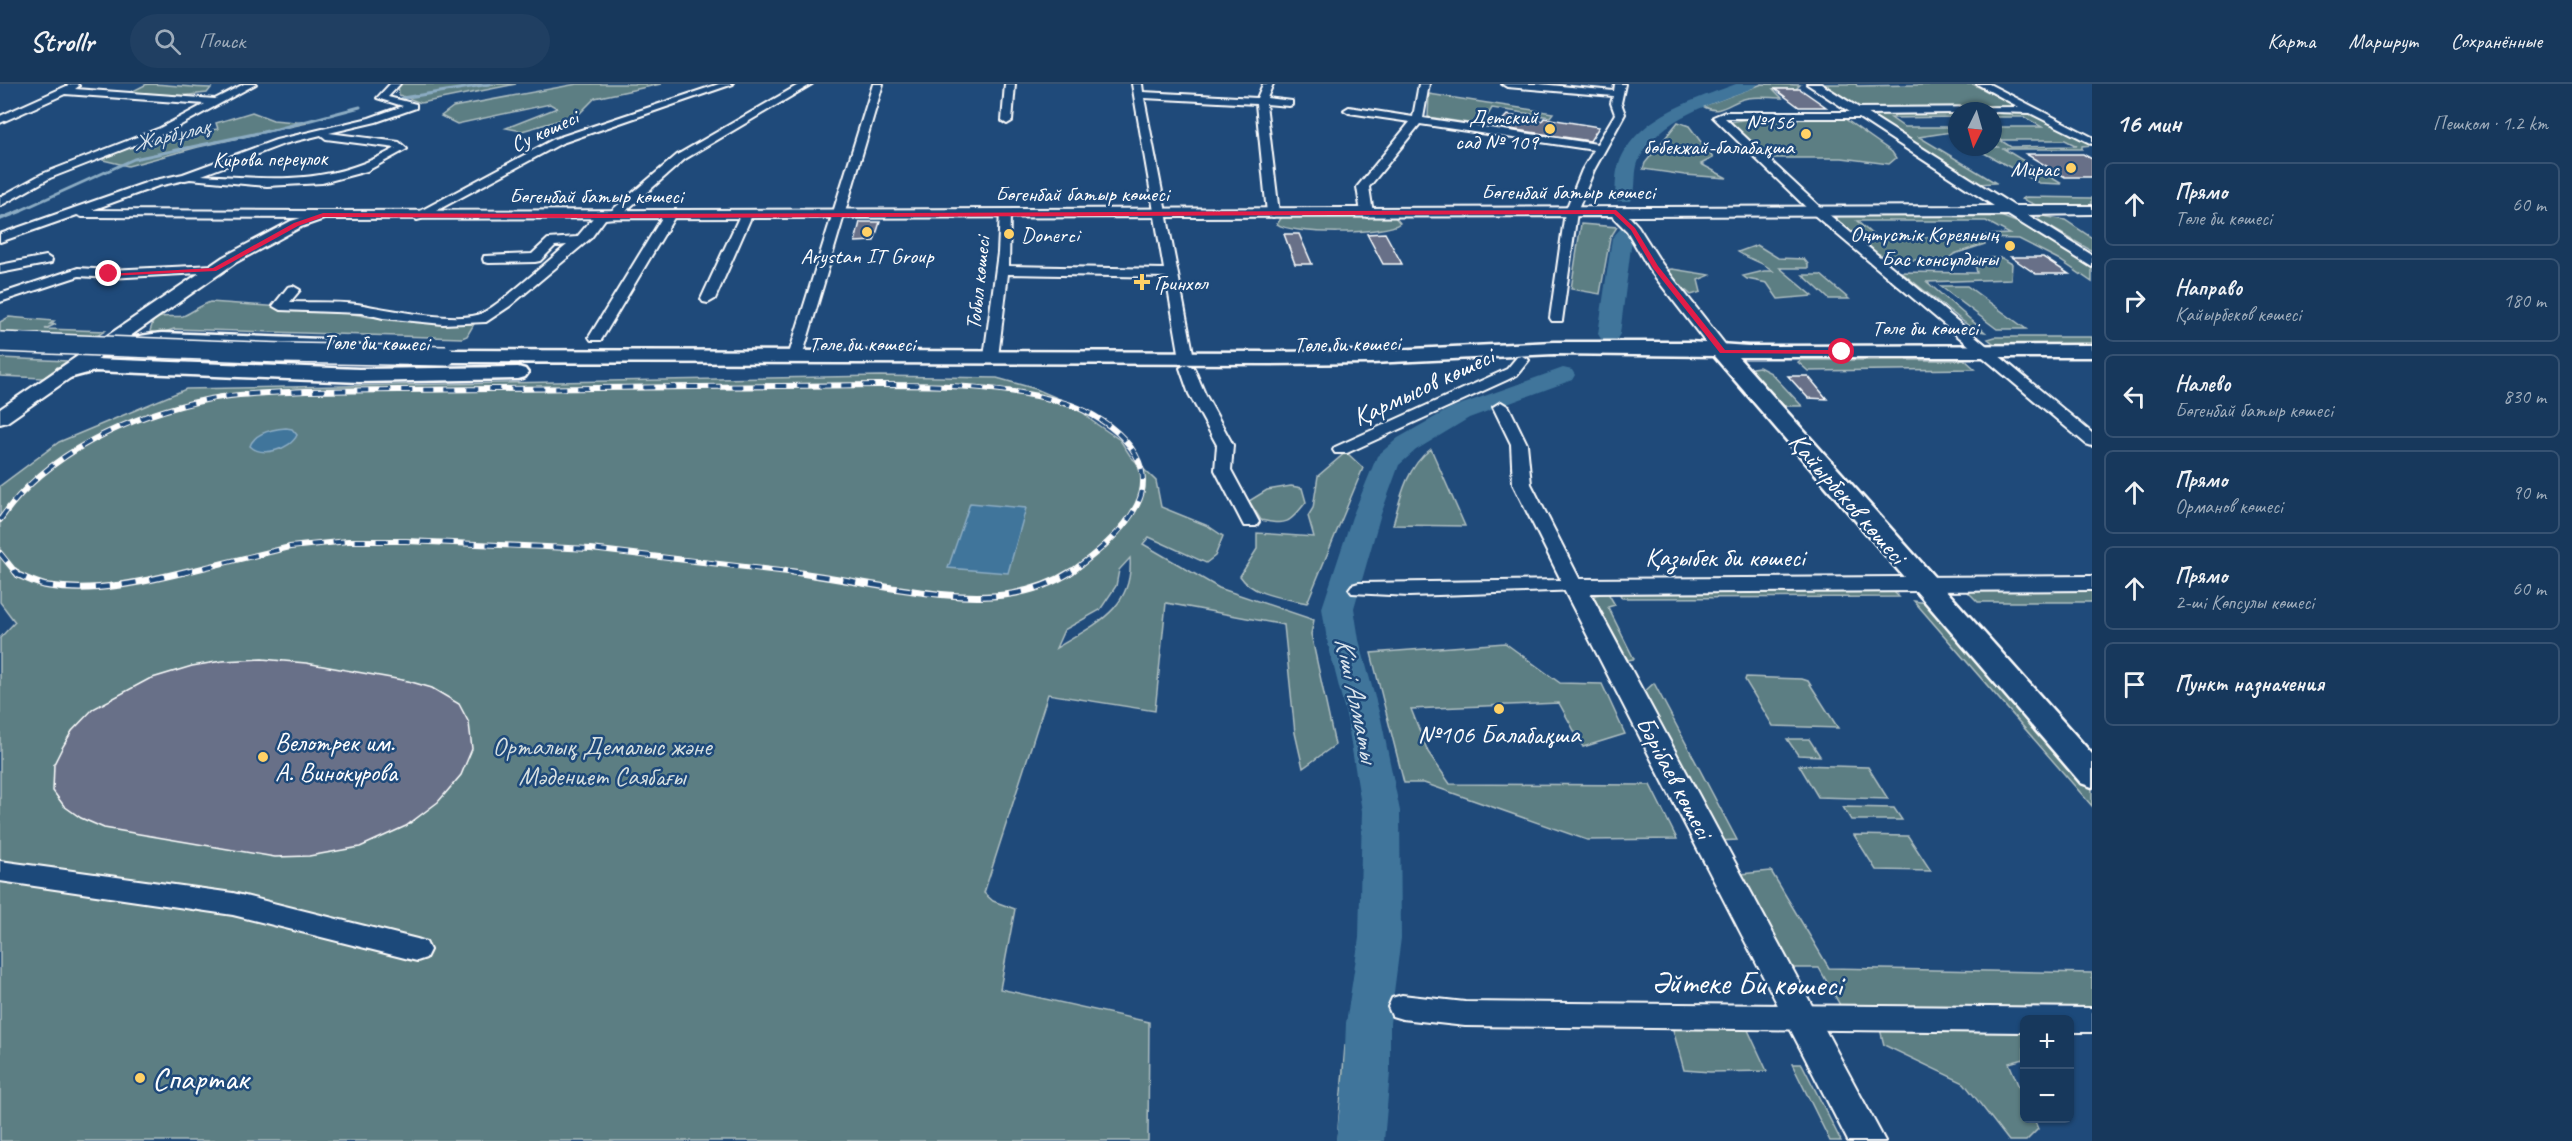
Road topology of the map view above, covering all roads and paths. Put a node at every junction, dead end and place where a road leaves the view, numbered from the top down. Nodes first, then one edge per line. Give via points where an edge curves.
1 (79, 84) edge
2 (251, 84) edge
3 (395, 84) edge
4 (728, 84) edge
5 (807, 84) edge
6 (878, 84) edge
7 (1010, 84) edge
8 (1268, 84) edge
9 (1424, 84) edge
10 (1507, 84) edge
11 (1813, 84) edge
12 (1982, 84) edge
13 (1138, 89) edge
14 (1619, 89) edge
15 (64, 91) junction
16 (1261, 100) junction
17 (214, 102) junction
18 (1289, 103) dead end
19 (1349, 110) dead end
20 (2032, 110) junction
21 (1857, 113) junction
22 (1418, 119) junction
23 (0, 120) edge
24 (1007, 121) dead end
25 (315, 135) junction
26 (2092, 141) edge
27 (1600, 148) junction
28 (186, 177) junction
29 (0, 202) edge
30 (2011, 210) junction
31 (2092, 210) edge
32 (1817, 211) junction
33 (1571, 212) junction
34 (1616, 212) junction
35 (72, 213) junction
36 (1161, 213) junction
37 (1273, 213) junction
38 (1367, 213) junction
39 (837, 214) junction
40 (1004, 214) junction
41 (323, 215) junction
42 (417, 216) junction
43 (605, 216) junction
44 (669, 216) junction
45 (746, 216) junction
46 (0, 238) edge
47 (579, 241) junction
48 (489, 259) dead end
49 (46, 260) dead end
50 (2092, 262) edge
51 (0, 269) edge
52 (214, 269) junction
53 (1001, 270) junction
54 (1171, 273) junction
55 (293, 290) dead end
56 (0, 298) edge
57 (708, 299) dead end
58 (1557, 318) dead end
59 (596, 338) dead end
60 (0, 342) edge
61 (1982, 351) junction
62 (2092, 351) edge
63 (0, 352) edge
64 (1722, 352) junction
65 (795, 357) junction
66 (991, 357) junction
67 (1522, 360) junction
68 (441, 361) junction
69 (621, 362) junction
70 (1187, 363) junction
71 (117, 367) junction
72 (65, 373) junction
73 (1501, 407) dead end
74 (0, 418) edge
75 (2092, 441) edge
76 (1341, 450) dead end
77 (1251, 522) dead end
78 (2092, 583) edge
79 (1923, 584) junction
80 (1574, 586) junction
81 (1359, 589) dead end
82 (2092, 775) edge
83 (0, 871) edge
84 (417, 950) dead end
85 (1402, 1007) dead end
86 (1802, 1018) junction
87 (2092, 1020) edge
88 (1867, 1141) edge

1 - 15 street
2 - 17 street
3 - 25 street via 382,98 413,106
4 - 42 street, Су көшесі via 558,141
5 - 43 street via 681,157 615,214
6 - 39 street
7 - 24 street
8 - 16 street
9 - 22 street
10 - 14 street
11 - 21 street
12 - 20 street
13 - 16 street
13 - 36 street
14 - 27 street via 1616,103 1620,114
15 - 17 street
15 - 23 street
16 - 18 street
16 - 37 street
17 - 29 street via 164,130 46,176
19 - 22 street
20 - 21 street
20 - 26 street
21 - 30 street
21 - 32 street via 1720,116
22 - 27 street
22 - 38 street via 1364,187
25 - 28 street via 280,142
25 - 28 street, Кирова переулок via 402,148 337,177 300,181
27 - 33 street
28 - 35 street via 155,183
30 - 31 street, Бөгенбай батыр көшесі
30 - 32 street, Бөгенбай батыр көшесі
30 - 50 street
32 - 34 street, Бөгенбай батыр көшесі
32 - 61 street
33 - 34 street, Бөгенбай батыр көшесі
33 - 38 street, Бөгенбай батыр көшесі
33 - 58 street
34 - 64 street, Қайырбеков көшесі via 1633,229 1655,266
35 - 41 street, Бөгенбай батыр көшесі
35 - 46 street
36 - 37 street, Бөгенбай батыр көшесі
36 - 40 street, Бөгенбай батыр көшесі
36 - 54 street
37 - 38 street, Бөгенбай батыр көшесі
39 - 40 street, Бөгенбай батыр көшесі
39 - 45 street, Бөгенбай батыр көшесі
39 - 65 street
40 - 53 street, Тобыл көшесі
41 - 42 street, Бөгенбай батыр көшесі
41 - 52 street via 296,224
42 - 43 street, Бөгенбай батыр көшесі
43 - 44 street, Бөгенбай батыр көшесі
43 - 47 street
44 - 45 street, Бөгенбай батыр көшесі
44 - 59 street
45 - 57 street
47 - 48 street via 552,242 535,258
47 - 55 street via 488,316 474,320 280,306
49 - 51 street
52 - 56 street via 137,274 78,272
52 - 72 street
53 - 54 street
53 - 66 street, Тобыл көшесі
54 - 70 street
60 - 68 main road, Төле би көшесі, bridge
61 - 62 main road, Төле би көшесі
61 - 64 main road, Төле би көшесі
61 - 75 street
63 - 68 main road, Төле би көшесі via 269,364
64 - 67 main road, Төле би көшесі via 1698,358
64 - 70 main road, Төле би көшесі via 1690,348 1554,348
64 - 79 main road, Қайырбеков көшесі
65 - 66 main road, Төле би көшесі
65 - 69 main road, Төле би көшесі
66 - 70 main road, Төле би көшесі
67 - 70 main road, Төле би көшесі via 1376,367
67 - 76 street, Қармысов көшесі via 1502,377
68 - 69 main road, Төле би көшесі
69 - 70 main road, Төле би көшесі
69 - 71 main road via 453,375
69 - 71 main road via 490,347 162,339 124,349 114,360
70 - 77 street via 1197,394 1225,445 1223,470
71 - 72 main road via 94,365
72 - 74 street
73 - 80 street, Бәрібаев көшесі via 1519,444 1522,484
78 - 79 street, Қазыбек би көшесі
79 - 80 street, Қазыбек би көшесі
79 - 82 main road, Қайырбеков көшесі
80 - 81 street, Қазыбек би көшесі
80 - 86 street, Бәрібаев көшесі
83 - 84 street via 233,904
85 - 86 street, Әйтеке Би көшесі via 1465,1014
86 - 87 street, Әйтеке Би көшесі
86 - 88 street, Бәрібаев көшесі

